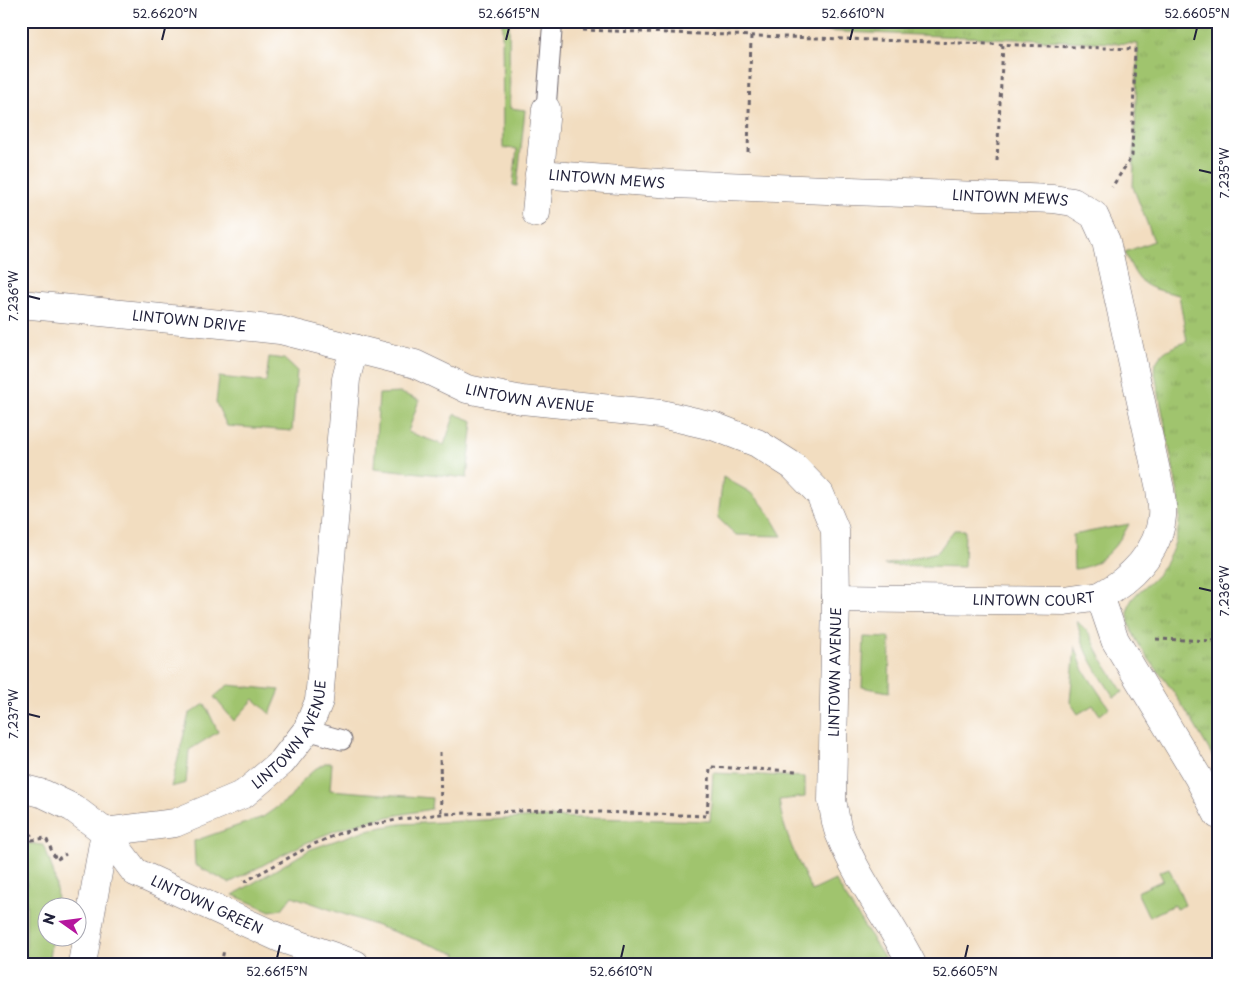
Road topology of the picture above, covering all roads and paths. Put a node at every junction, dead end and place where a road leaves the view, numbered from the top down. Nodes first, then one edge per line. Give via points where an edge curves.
1 (552, 31) joint
2 (751, 36) junction
3 (1003, 44) junction
4 (546, 109) joint
5 (748, 137) dead end
6 (998, 148) dead end
7 (539, 174) junction
8 (1118, 178) dead end
9 (536, 213) dead end
10 (21, 304) edge
11 (354, 348) junction
12 (1100, 596) junction
13 (836, 598) junction
14 (1155, 640) dead end
15 (1218, 640) edge
16 (307, 730) junction
17 (342, 740) dead end
18 (440, 752) dead end
19 (833, 772) junction
20 (21, 788) edge
21 (440, 814) junction
22 (1218, 816) edge
23 (21, 830) edge
24 (105, 832) junction
25 (60, 857) dead end
26 (241, 884) dead end
27 (225, 947) dead end
28 (82, 964) edge
29 (221, 964) edge
30 (355, 964) edge
31 (912, 964) edge

1 - 2 path
1 - 4 lane
2 - 3 path
2 - 5 path
3 - 6 path
3 - 8 path via 1136,49 1132,156
4 - 7 street, LINTOWN MEWS
7 - 9 street, LINTOWN MEWS
7 - 12 street, LINTOWN MEWS via 672,184 1053,199 1073,202 1094,215 1106,241 1160,489 1162,516 1156,542 1139,566 1118,586
10 - 11 street, LINTOWN DRIVE via 280,330
11 - 13 street, LINTOWN AVENUE via 414,364 468,389 522,400 661,414 713,426 757,443 794,466 820,494 835,530
11 - 16 street, LINTOWN AVENUE via 346,379 319,701
12 - 13 street, LINTOWN COURT via 1065,601
12 - 22 street, LINTOWN COURT via 1115,640
13 - 19 street, LINTOWN AVENUE
14 - 15 path
16 - 17 lane
16 - 24 street, LINTOWN AVENUE via 282,762 244,794 175,823
18 - 21 path
19 - 21 path via 710,767 707,816 546,810
19 - 31 street, LINTOWN AVENUE via 832,801 839,833
20 - 24 street via 44,794 73,808
21 - 26 path via 364,826 338,834
23 - 25 path via 31,835 32,840 46,838 56,860
24 - 28 street
24 - 30 street, LINTOWN GREEN via 135,872 280,938
27 - 29 path

